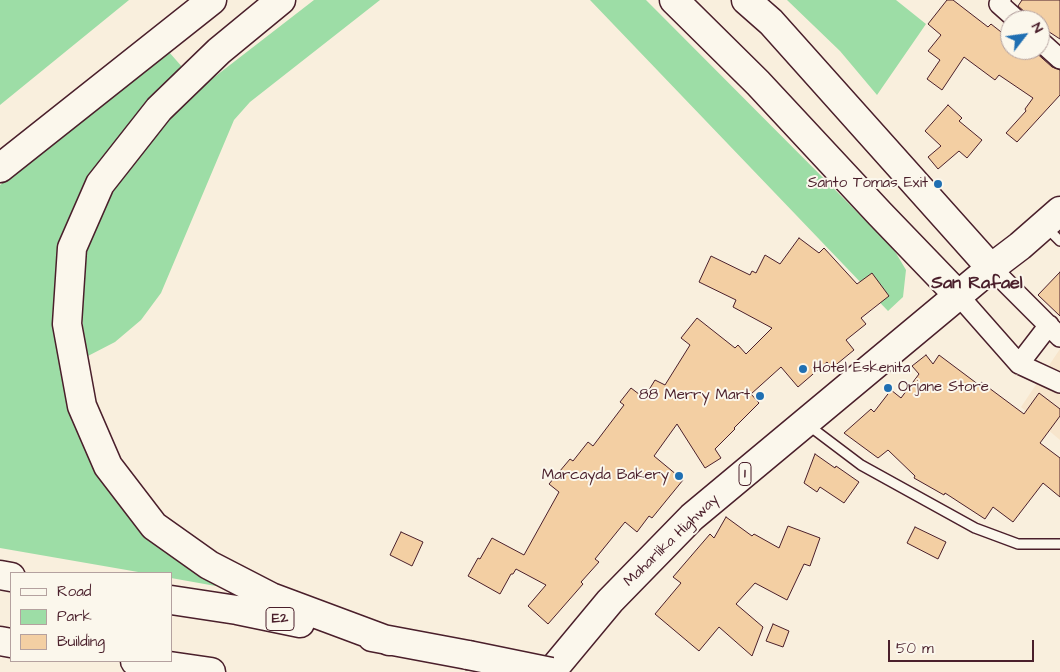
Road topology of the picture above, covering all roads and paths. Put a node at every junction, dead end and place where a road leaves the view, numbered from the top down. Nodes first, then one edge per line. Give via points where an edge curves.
1 (212, 0) edge
2 (281, 0) edge
3 (674, 0) edge
4 (746, 0) edge
5 (1001, 0) edge
6 (1006, 10) edge
7 (1050, 50) edge
8 (1060, 59) edge
9 (0, 168) edge
10 (1055, 226) edge
11 (991, 268) junction
12 (959, 296) junction
13 (1054, 331) edge
14 (1019, 364) junction
15 (1060, 383) edge
16 (805, 424) junction
17 (1060, 544) edge
18 (172, 600) edge
19 (389, 641) junction
20 (142, 662) edge
21 (211, 672) edge
22 (551, 672) edge

1 - 9 highway
2 - 19 highway via 219,51 159,109 100,184 72,248 66,324 82,406 100,449 108,466 154,526 209,566 271,597
3 - 12 highway via 758,83
4 - 11 highway via 771,22
5 - 6 street via 999,4
7 - 8 street
10 - 11 highway, Maharlika Highway / 1
11 - 12 highway, Maharlika Highway / 1
11 - 13 street
12 - 14 street
12 - 16 highway, Maharlika Highway / 1
13 - 14 street
14 - 15 street
16 - 17 lane via 861,465 975,528 1018,544
16 - 22 highway, Maharlika Highway / 1 via 692,517 610,602
18 - 19 highway, E2
19 - 22 highway, E2, bridge
20 - 21 highway

